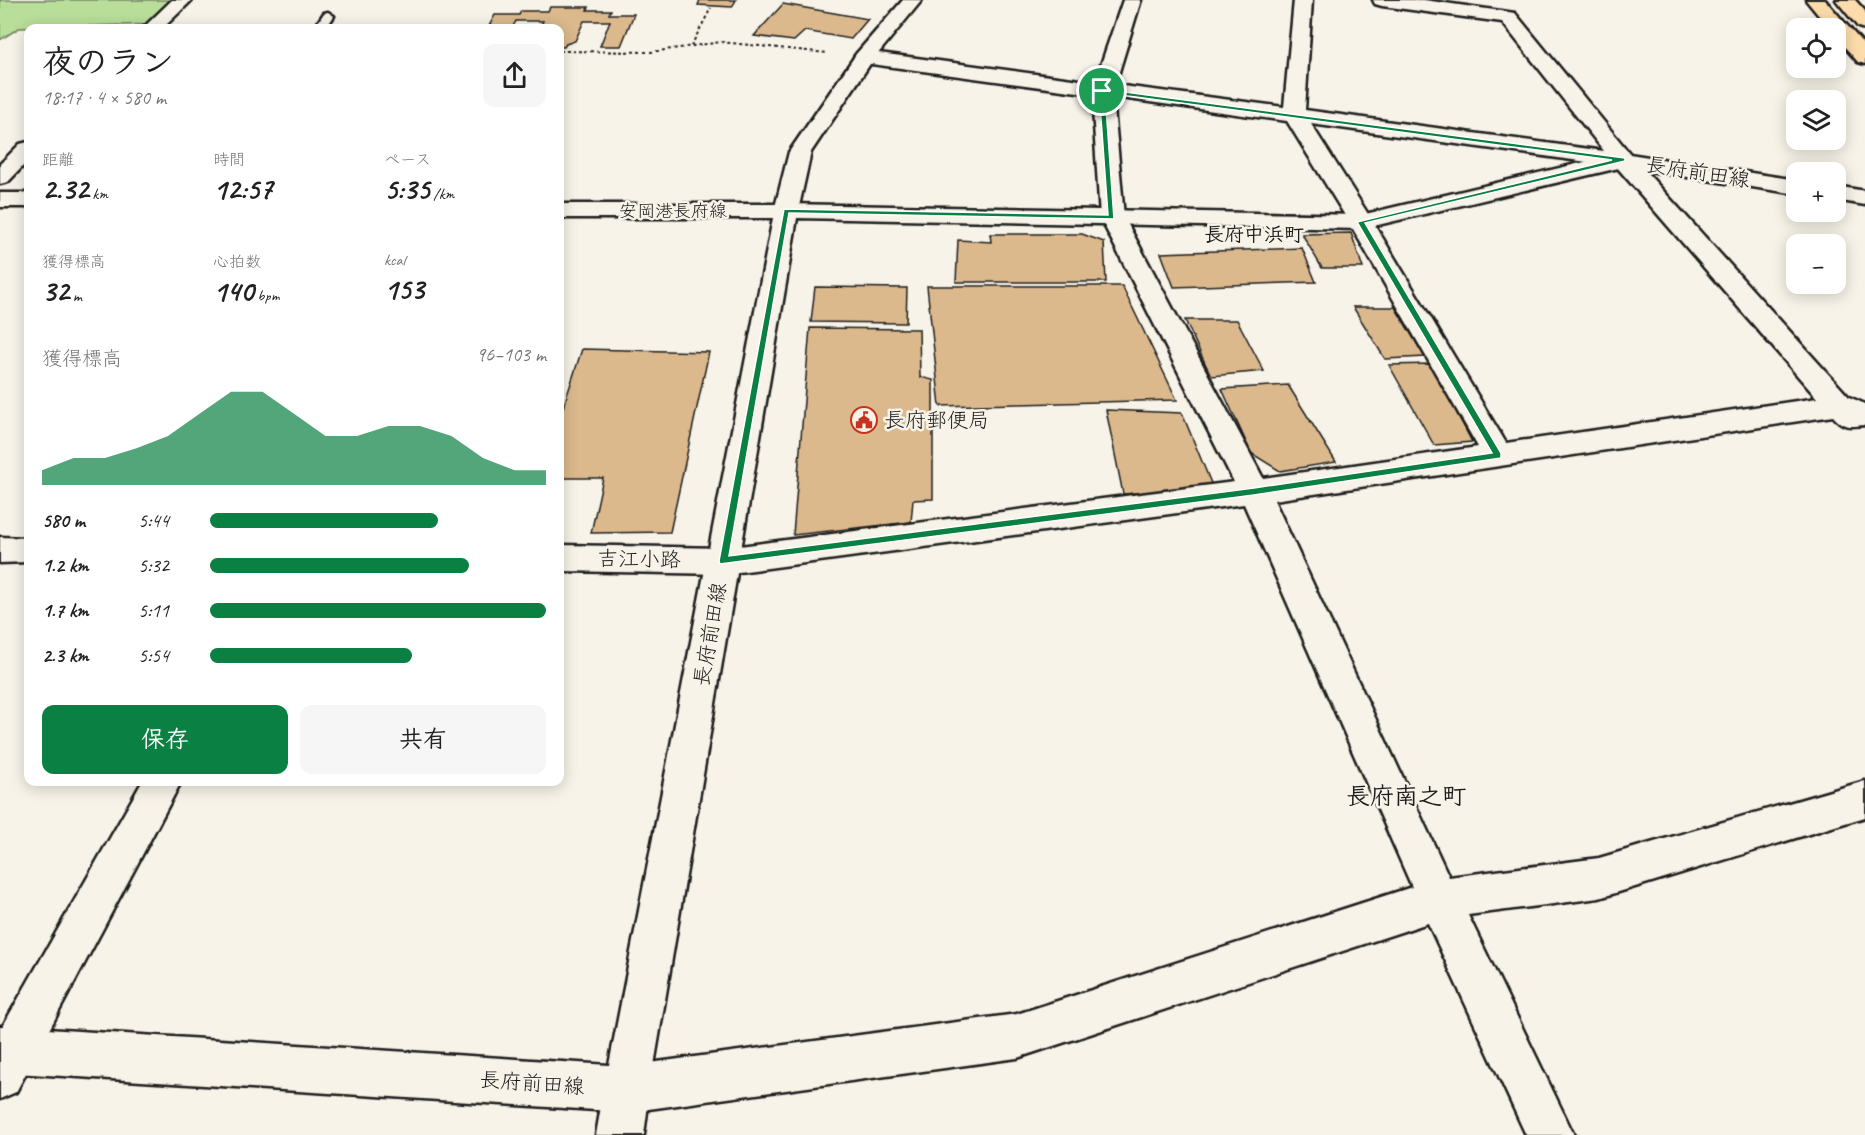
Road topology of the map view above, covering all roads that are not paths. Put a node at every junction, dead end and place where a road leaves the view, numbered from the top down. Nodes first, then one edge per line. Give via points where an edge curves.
1 (183, 0) edge
2 (913, 0) edge
3 (1132, 0) edge
4 (1303, 0) edge
5 (1382, 0) edge
6 (1815, 0) edge
7 (1845, 0) edge
8 (328, 16) dead end
9 (1865, 23) edge
10 (156, 24) edge
11 (323, 24) edge
12 (864, 57) junction
13 (1865, 58) edge
14 (1102, 91) junction
15 (1294, 115) junction
16 (24, 152) edge
17 (1623, 160) junction
18 (0, 177) edge
19 (1786, 185) edge
20 (1846, 195) edge
21 (1865, 198) edge
22 (0, 200) edge
23 (24, 200) edge
24 (564, 211) edge
25 (786, 211) junction
26 (1112, 217) junction
27 (1361, 222) junction
28 (1853, 410) edge
29 (1865, 436) edge
30 (1498, 456) junction
31 (1254, 491) junction
32 (0, 550) edge
33 (24, 550) edge
34 (564, 558) edge
35 (724, 561) junction
36 (160, 786) edge
37 (1865, 799) edge
38 (1438, 899) junction
39 (5, 1058) edge
40 (627, 1089) junction
41 (620, 1135) edge
42 (1550, 1135) edge

1 - 10 street
2 - 12 street
3 - 14 street
4 - 15 street
5 - 17 street via 1508,17
6 - 13 highway
7 - 9 highway
8 - 11 lane
12 - 14 street
12 - 25 street via 800,152
14 - 15 street
14 - 26 street
15 - 17 street
15 - 27 street
16 - 18 street
17 - 19 street, 長府前田線
17 - 27 street, 長府前田線
17 - 28 street
20 - 21 street
22 - 23 street
24 - 25 street, 安岡港長府線
25 - 26 street, 長府前田線
25 - 35 street, 長府前田線
26 - 27 street, 長府前田線
26 - 31 street
27 - 30 street
28 - 29 street
28 - 30 street, 吉江小路
30 - 31 street, 吉江小路
31 - 35 street, 吉江小路
31 - 38 street
32 - 33 street
34 - 35 street, 吉江小路
35 - 40 street, 長府前田線
36 - 39 street
37 - 38 street via 1599,878
38 - 40 street via 1017,1036
38 - 42 street
39 - 40 street, 長府前田線
40 - 41 street

